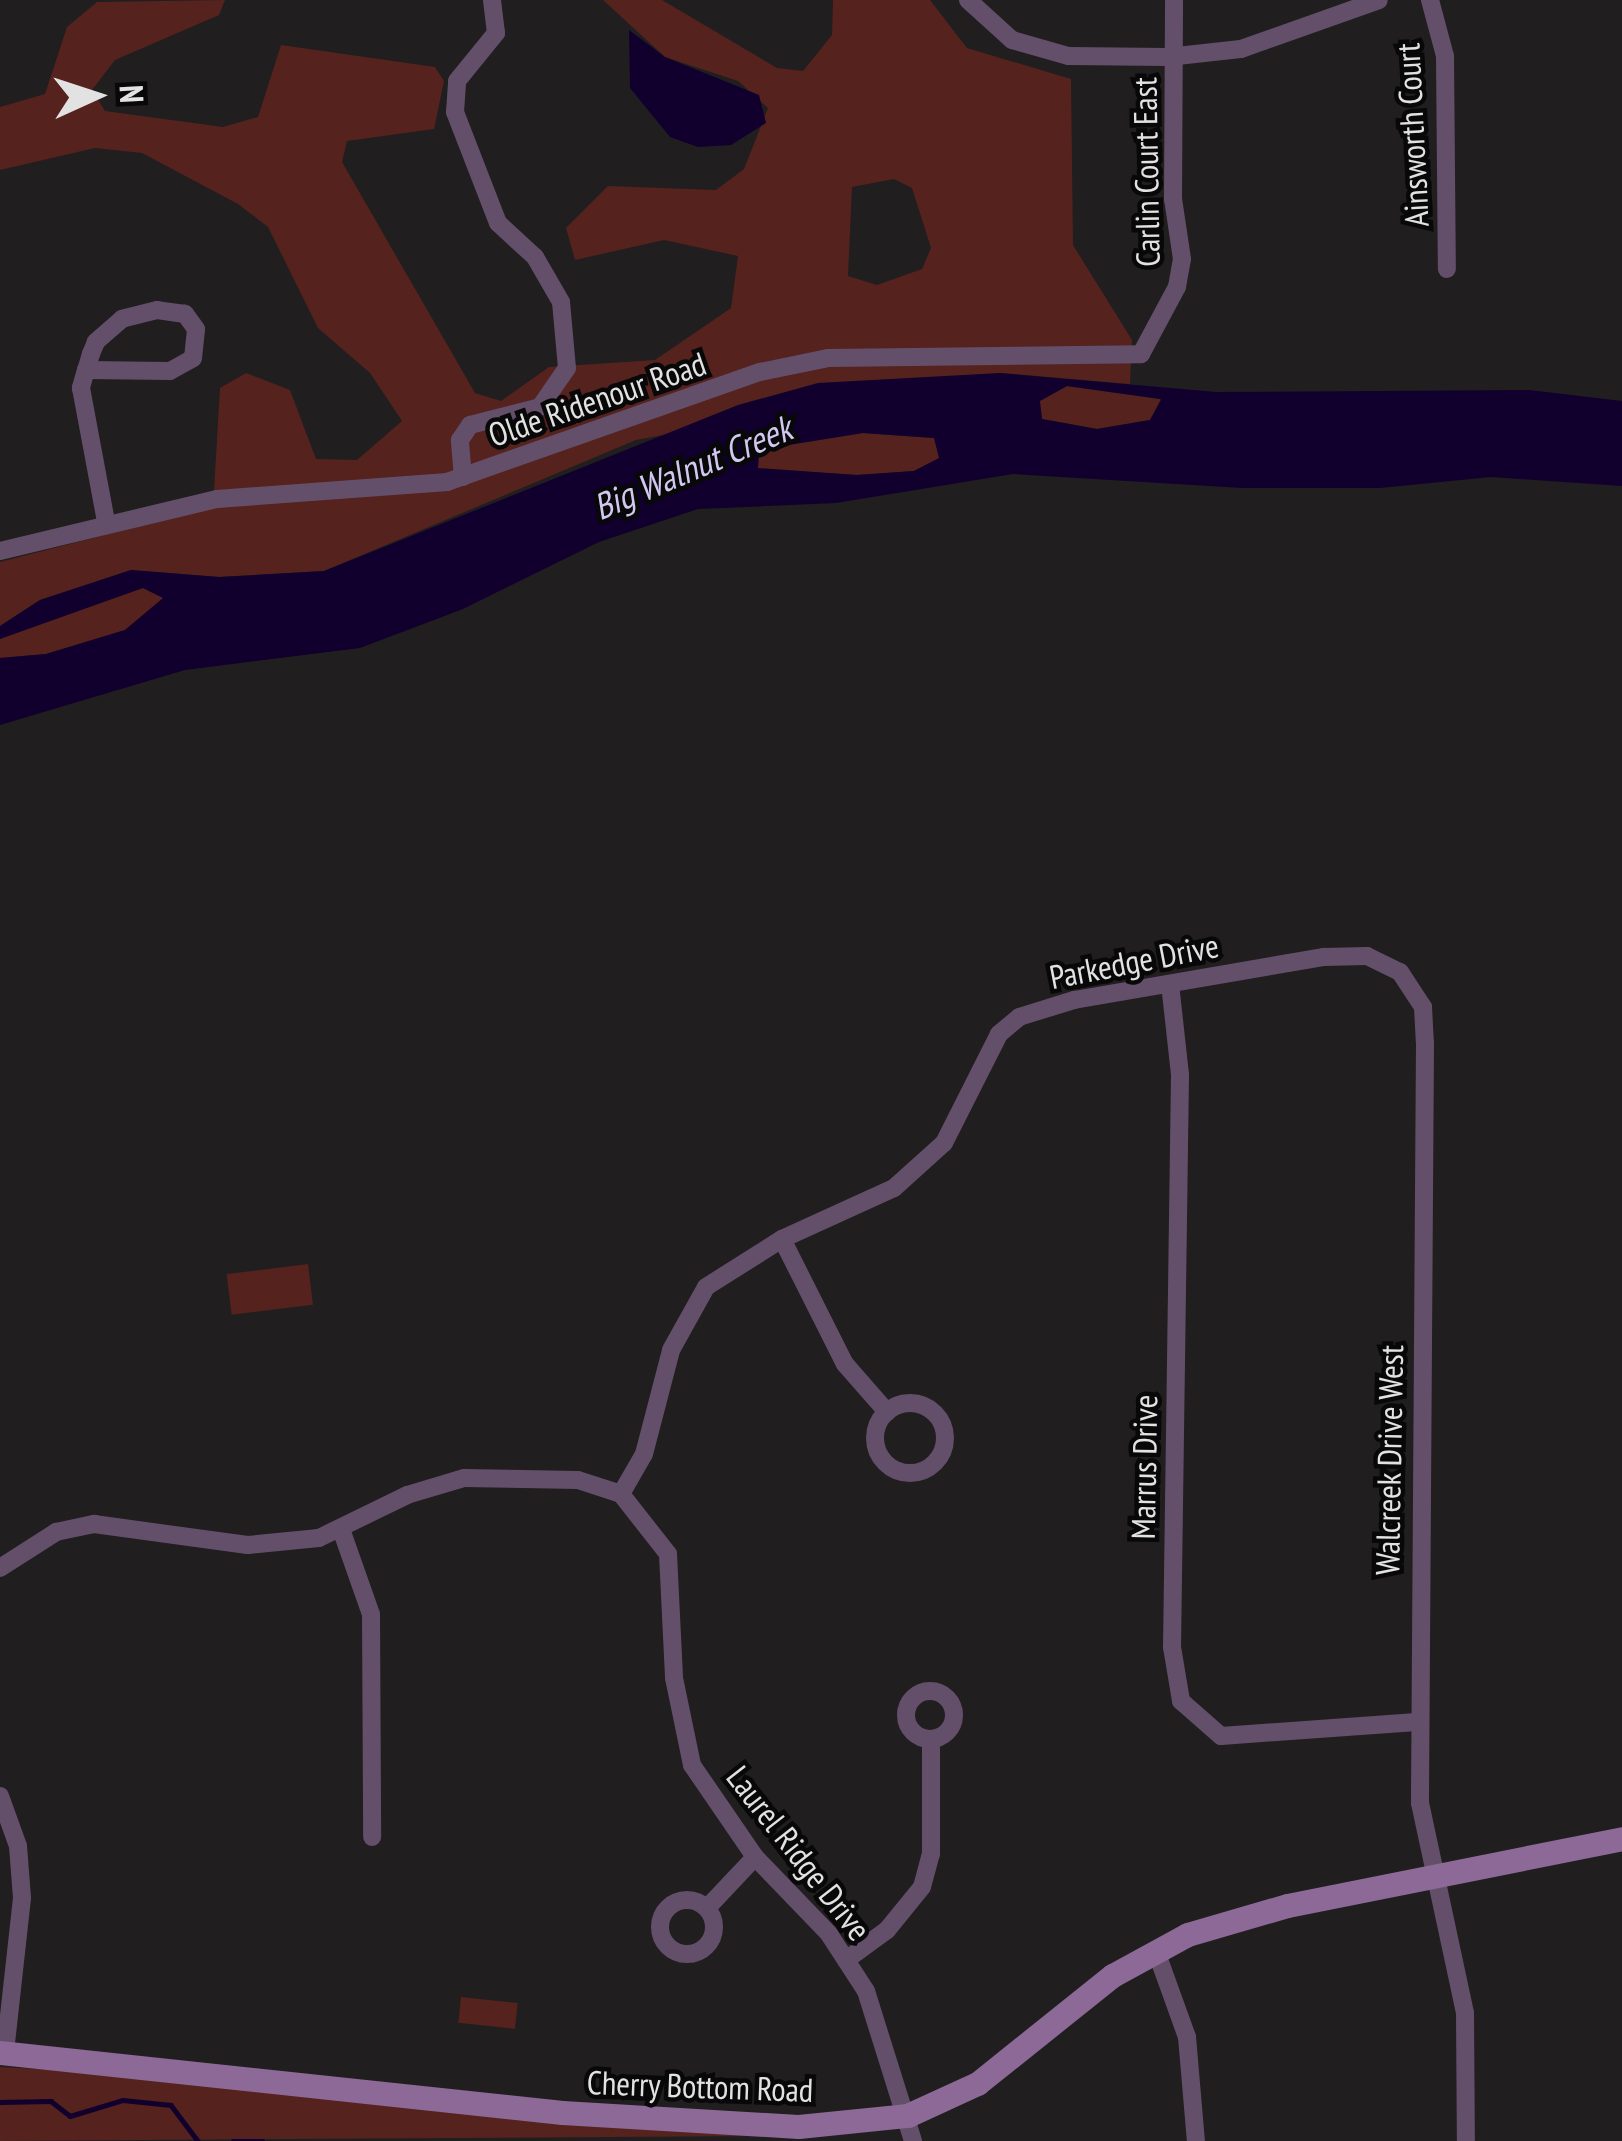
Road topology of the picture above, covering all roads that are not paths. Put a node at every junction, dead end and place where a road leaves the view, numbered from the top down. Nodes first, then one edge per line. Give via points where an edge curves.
1 (492, 0) edge
2 (968, 0) edge
3 (1174, 0) edge
4 (1379, 0) edge
5 (1430, 0) edge
6 (1174, 56) junction
7 (1448, 268) dead end
8 (1177, 287) joint
9 (86, 370) junction
10 (463, 477) junction
11 (106, 521) junction
12 (0, 551) edge
13 (1170, 984) junction
14 (1425, 1043) joint
15 (782, 1239) junction
16 (886, 1412) dead end
17 (621, 1494) junction
18 (341, 1528) junction
19 (0, 1568) edge
20 (1416, 1722) junction
21 (932, 1739) dead end
22 (0, 1796) edge
23 (372, 1837) dead end
24 (1622, 1839) edge
25 (755, 1857) junction
26 (1438, 1876) junction
27 (706, 1908) dead end
28 (1156, 1951) junction
29 (846, 1960) junction
30 (2, 2053) edge
31 (910, 2129) edge
32 (1196, 2141) edge
33 (1466, 2141) edge

1 - 10 street via 496,33 457,81 455,112 497,223 535,257 561,302 567,368 540,407 470,425 460,440
2 - 6 street via 1012,40 1067,56
3 - 6 street, Carlin Court East
4 - 6 street via 1241,49
5 - 7 street, Ainsworth Court via 1445,56
6 - 8 street, Carlin Court East
8 - 10 street, Olde Ridenour Road via 1152,341 1125,358 828,358 760,372
9 - 9 street via 170,370 193,358 196,329 178,311 134,315 104,333
9 - 11 street via 81,388
10 - 11 street, Olde Ridenour Road via 370,492 260,493
11 - 12 street, Olde Ridenour Road
13 - 14 street, Parkedge Drive via 1367,956 1400,972 1423,1007
13 - 15 street, Parkedge Drive via 1019,1017 999,1034 944,1143 894,1188
13 - 20 street, Marrus Drive via 1180,1075 1172,1647 1181,1701 1221,1736
14 - 20 street, Walcreek Drive West
15 - 16 street via 845,1364
15 - 17 street, Parkedge Drive via 706,1287 671,1351 644,1454
17 - 18 street via 578,1480 464,1478
17 - 25 street, Laurel Ridge Drive via 668,1554 674,1678 692,1765
18 - 19 street via 248,1545 94,1524 56,1532
18 - 23 street via 371,1614
20 - 26 street, Walcreek Drive West via 1420,1803
21 - 29 street via 931,1854 922,1887 887,1930
22 - 30 street via 18,1846 22,1898
24 - 26 main road, Cherry Bottom Road
25 - 27 street
25 - 29 street, Laurel Ridge Drive
26 - 28 main road, Cherry Bottom Road via 1288,1906
26 - 33 street, Walcreek Drive West via 1465,2013
28 - 31 main road, Cherry Bottom Road
28 - 32 street via 1187,2037
29 - 31 street, Laurel Ridge Drive via 866,1991
30 - 31 main road, Cherry Bottom Road via 563,2114

